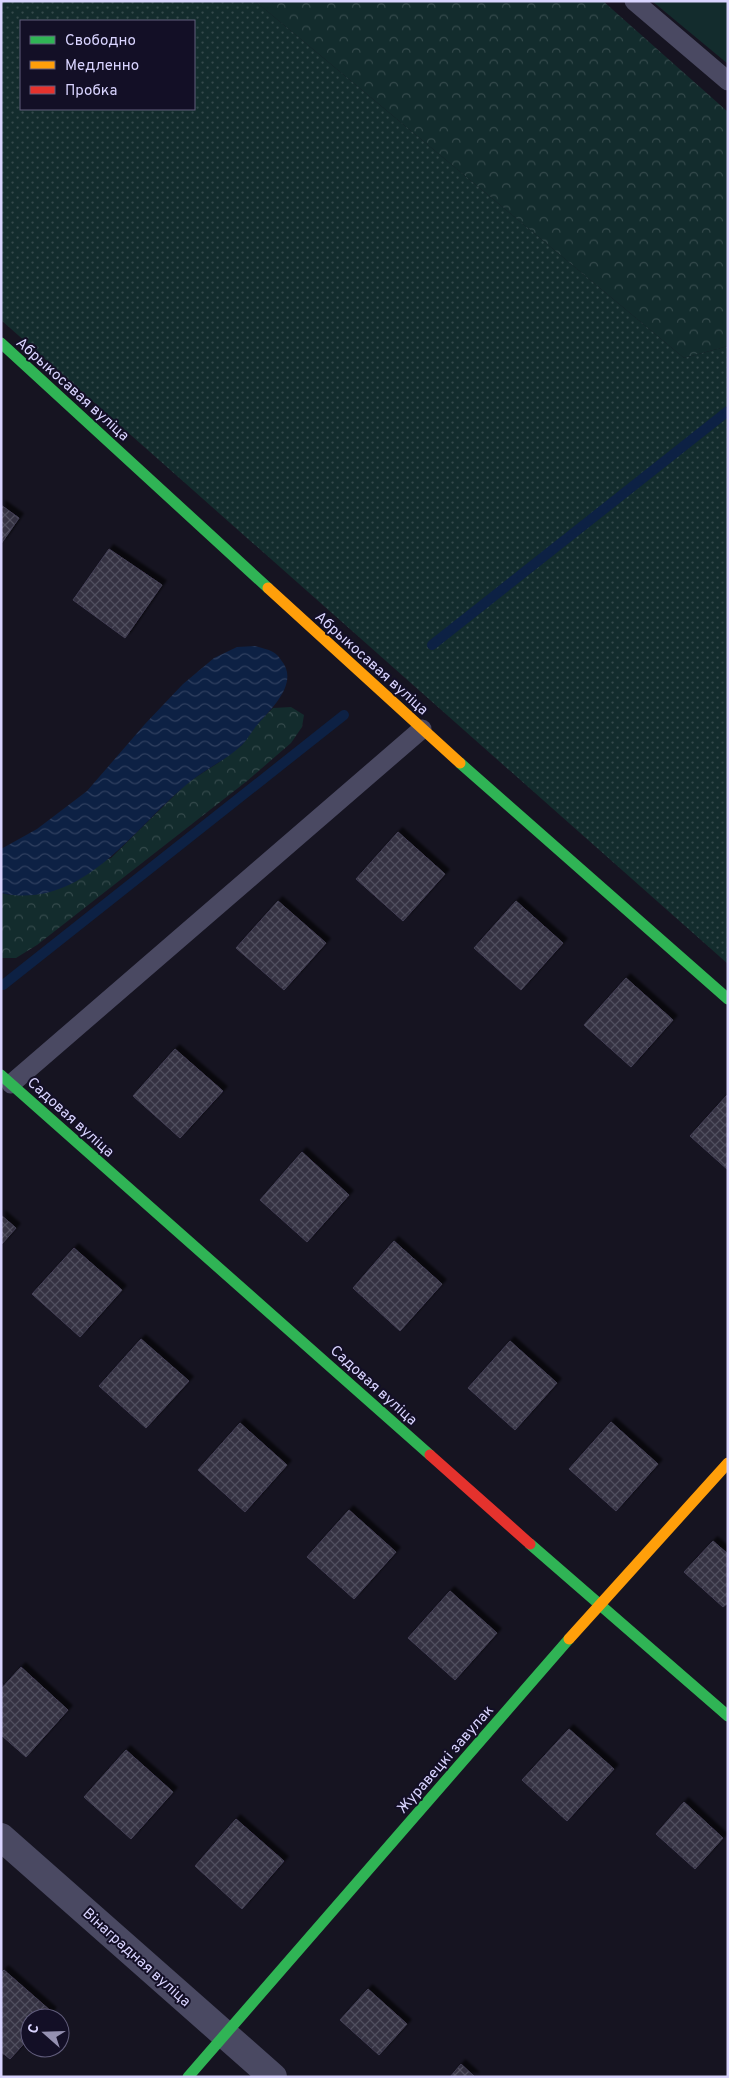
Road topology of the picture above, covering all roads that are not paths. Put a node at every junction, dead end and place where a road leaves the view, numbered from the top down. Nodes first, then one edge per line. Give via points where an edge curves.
1 (634, 1) edge
2 (728, 81) edge
3 (1, 343) edge
4 (422, 729) junction
5 (728, 998) edge
6 (6, 1079) edge
7 (728, 1463) edge
8 (599, 1605) junction
9 (728, 1716) edge
10 (1, 1837) edge
11 (225, 2034) junction
12 (188, 2077) edge
13 (273, 2077) edge

1 - 2 lane
3 - 4 street, Абрыкосавая вуліца
4 - 5 street, Абрыкосавая вуліца
4 - 6 lane
6 - 8 street, Садовая вуліца
7 - 8 street, Журавецкі завулак
8 - 9 street, Садовая вуліца
8 - 11 street, Журавецкі завулак
10 - 11 street, Вінаградная вуліца
11 - 12 street, Журавецкі завулак
11 - 13 street, Вінаградная вуліца

